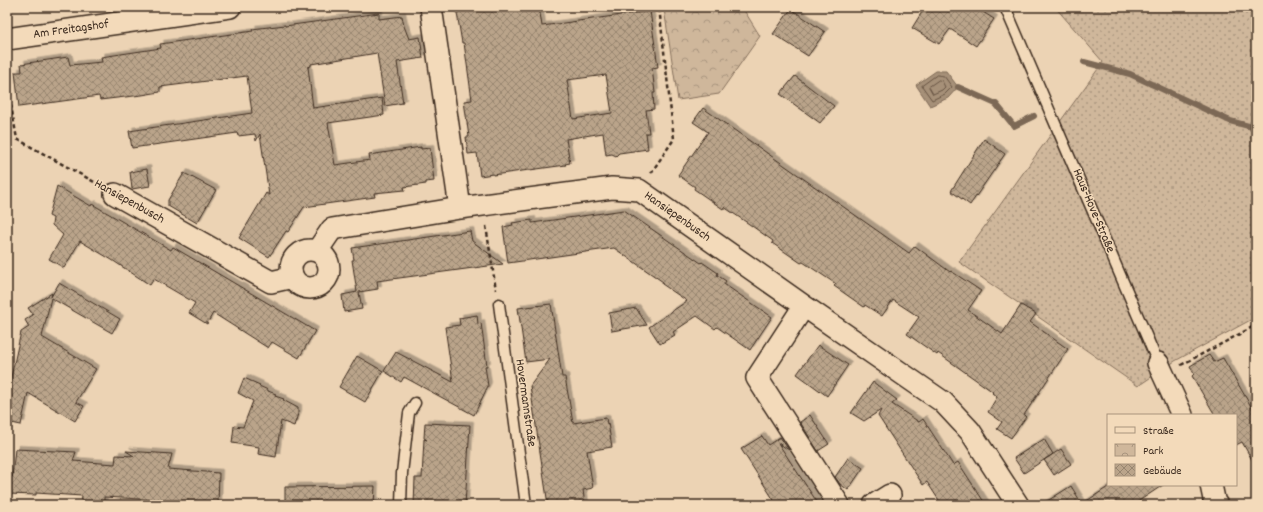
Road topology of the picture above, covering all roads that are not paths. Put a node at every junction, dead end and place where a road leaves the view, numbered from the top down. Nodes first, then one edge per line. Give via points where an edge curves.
1 (230, 7) edge
2 (431, 7) edge
3 (1005, 7) edge
4 (7, 39) edge
5 (115, 194) road end
6 (460, 208) junction
7 (317, 251) junction
8 (293, 277) junction
9 (499, 304) road end
10 (804, 306) junction
11 (1160, 368) joint
12 (415, 403) dead end
13 (1182, 414) edge
14 (402, 505) edge
15 (526, 505) edge
16 (839, 505) edge
17 (1018, 505) edge

1 - 4 street, Am Freitagshof
2 - 6 street
3 - 11 lane, Haus-Hove-Straße
5 - 8 street, Hansiepenbusch via 272,282
6 - 7 street, Hansiepenbusch via 332,229
6 - 10 street, Hansiepenbusch via 612,188 639,190
7 - 8 street via 306,250 295,257 291,270
7 - 8 street via 328,263 329,270 323,282 310,288 297,283
9 - 15 lane, Hovermannstraße
10 - 16 street via 757,378
10 - 17 street, Hansiepenbusch via 943,402 970,430
11 - 13 street, Haus-Hove-Straße
12 - 14 lane via 409,413 402,473

